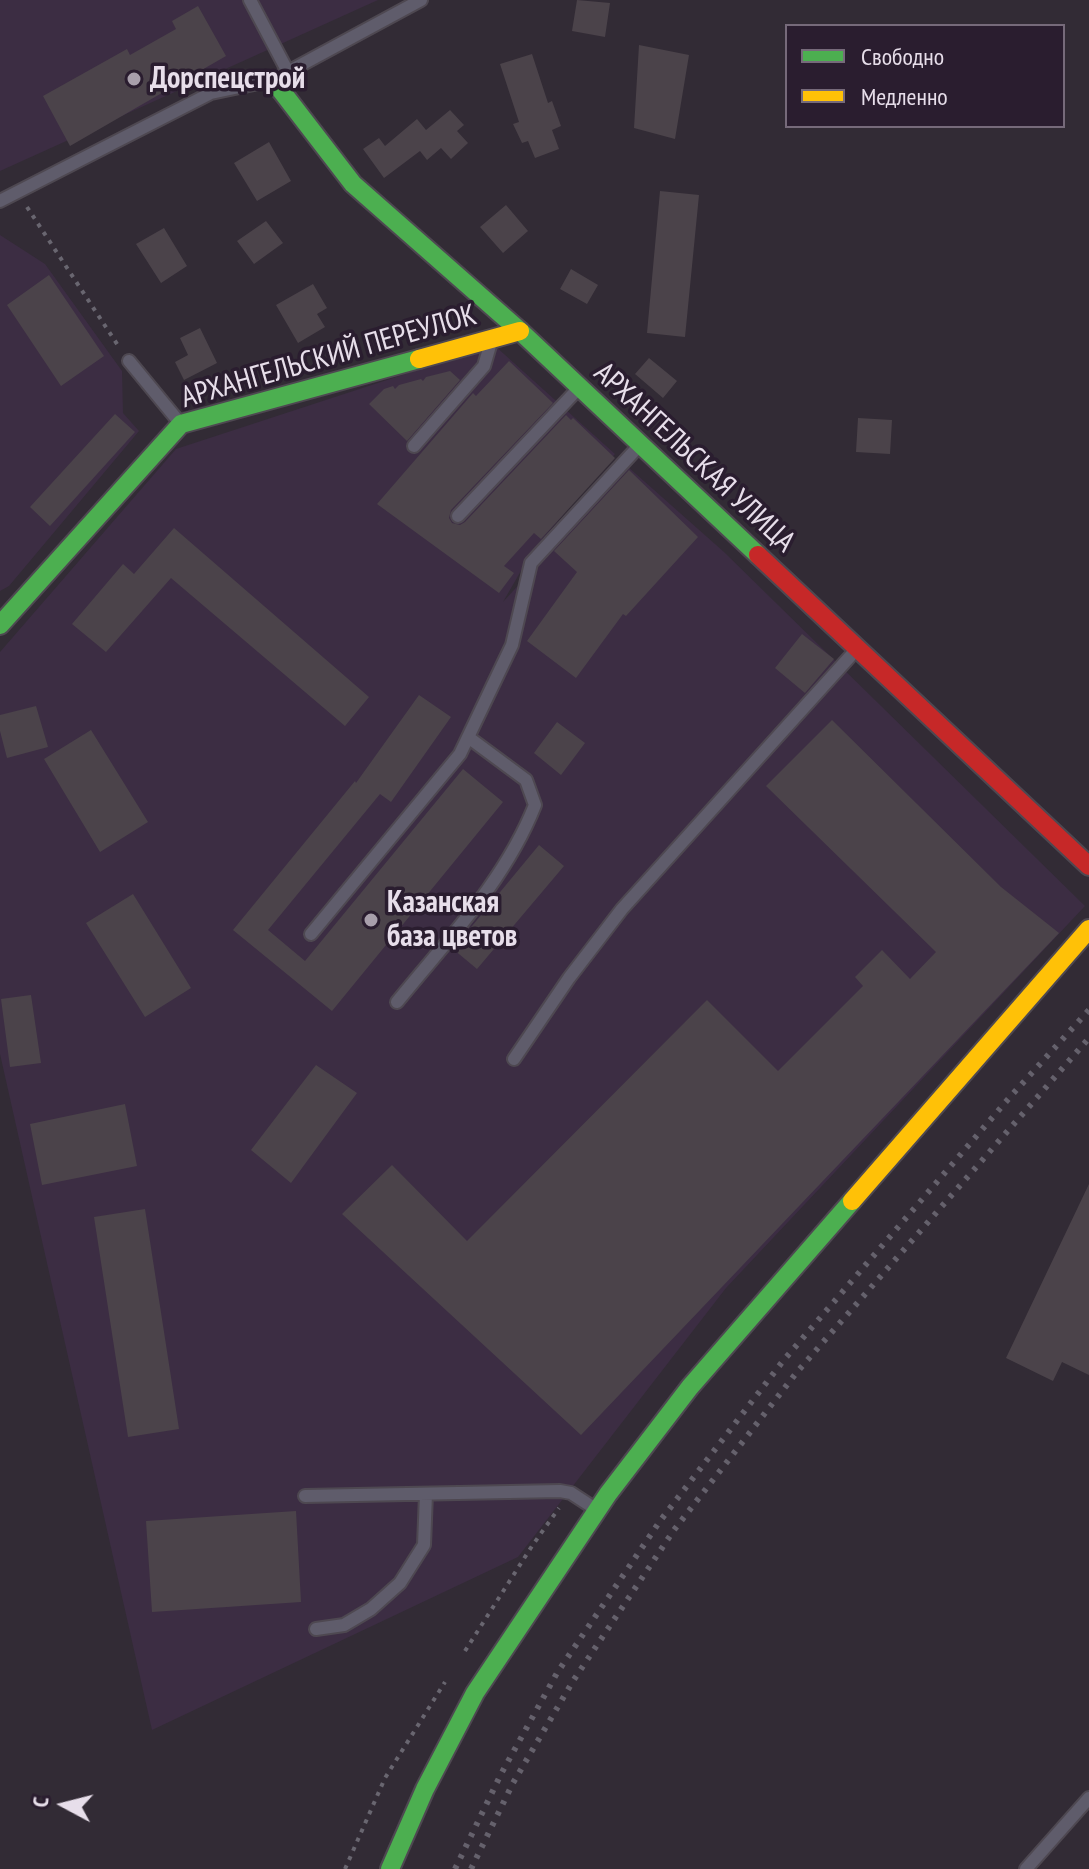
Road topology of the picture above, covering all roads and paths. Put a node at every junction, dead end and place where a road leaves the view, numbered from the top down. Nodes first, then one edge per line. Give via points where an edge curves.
1 (250, 0) edge
2 (421, 0) edge
3 (281, 76) junction
4 (17, 192) junction
5 (0, 201) edge
6 (520, 331) junction
7 (492, 339) junction
8 (129, 361) joint
9 (579, 387) junction
10 (181, 424) junction
11 (640, 445) junction
12 (414, 446) dead end
13 (458, 516) dead end
14 (0, 625) edge
15 (856, 649) junction
16 (468, 737) junction
17 (1089, 866) edge
18 (1089, 929) edge
19 (311, 934) dead end
20 (397, 1002) dead end
21 (514, 1059) dead end
22 (426, 1494) junction
23 (305, 1496) dead end
24 (597, 1510) junction
25 (316, 1629) dead end
26 (1089, 1798) edge
27 (390, 1869) edge
28 (1026, 1869) edge

1 - 3 lane
2 - 3 lane
3 - 4 lane via 211,93
3 - 6 street, АРХАНГЕЛЬСКАЯ УЛИЦА via 353,184
4 - 5 lane
4 - 8 path
6 - 7 street, АРХАНГЕЛЬСКИЙ ПЕРЕУЛОК
6 - 9 street, АРХАНГЕЛЬСКАЯ УЛИЦА
7 - 10 street, АРХАНГЕЛЬСКИЙ ПЕРЕУЛОК
7 - 12 lane via 484,366
8 - 10 lane
9 - 11 street, АРХАНГЕЛЬСКАЯ УЛИЦА
9 - 13 lane
10 - 14 street, АРХАНГЕЛЬСКИЙ ПЕРЕУЛОК
11 - 15 street, АРХАНГЕЛЬСКАЯ УЛИЦА
11 - 16 lane via 531,563 512,645
15 - 17 street, АРХАНГЕЛЬСКАЯ УЛИЦА
15 - 21 lane via 622,909
16 - 19 lane via 460,754
16 - 20 lane via 526,780 535,805 494,883
18 - 24 street via 690,1387
22 - 23 lane
22 - 24 lane via 560,1491
22 - 25 lane via 424,1545 400,1583 344,1625
24 - 27 street via 475,1693
26 - 28 lane

